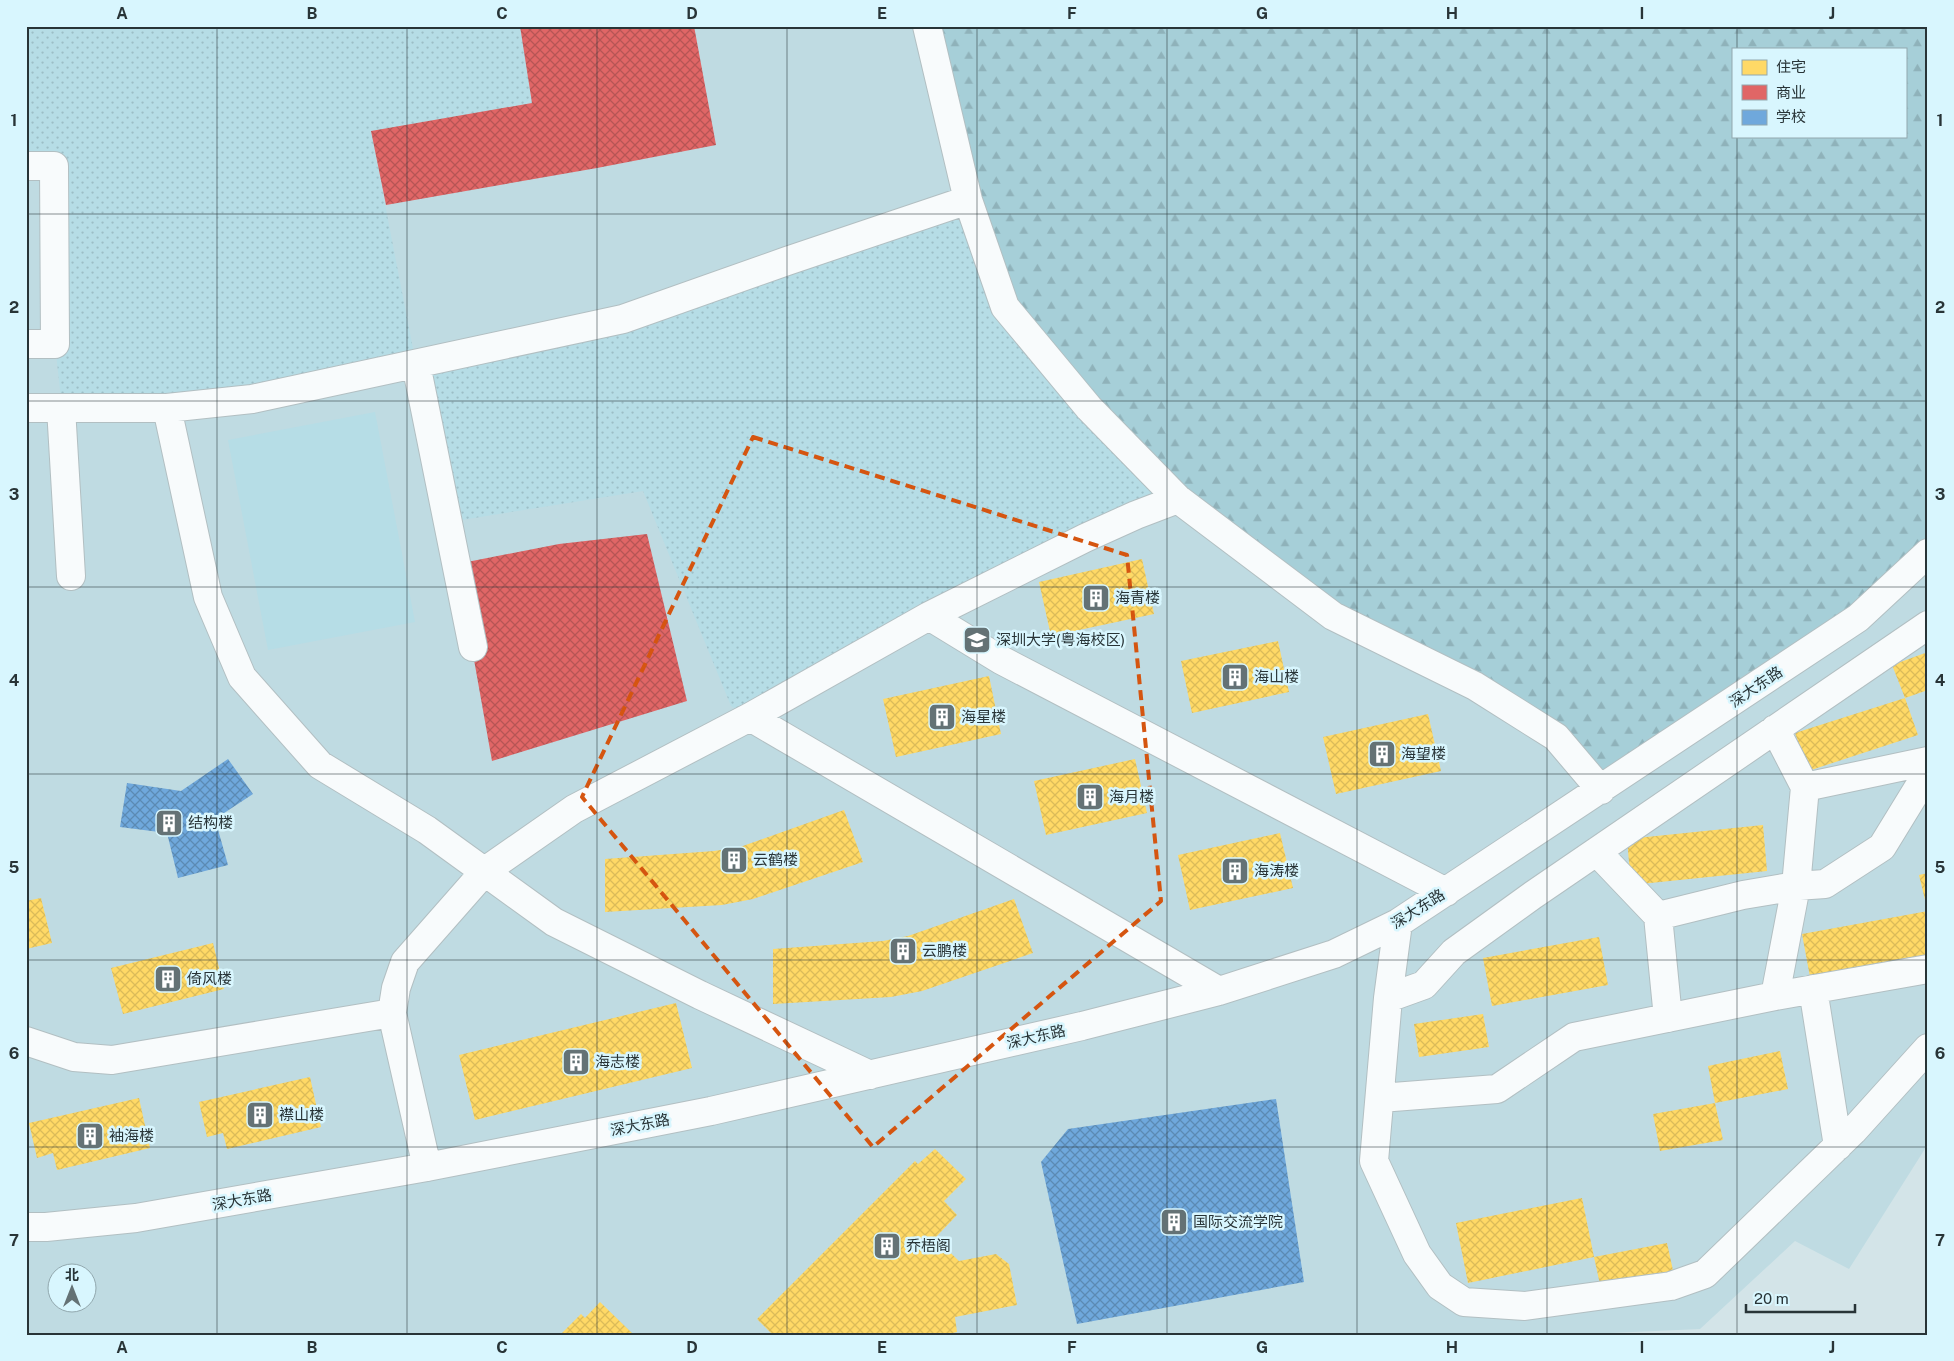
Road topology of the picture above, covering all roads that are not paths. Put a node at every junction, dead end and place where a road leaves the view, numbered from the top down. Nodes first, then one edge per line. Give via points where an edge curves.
1 (926, 26) edge
2 (26, 166) edge
3 (968, 200) junction
4 (26, 344) edge
5 (416, 364) junction
6 (26, 408) edge
7 (62, 408) junction
8 (168, 408) junction
9 (1178, 499) junction
10 (1928, 553) edge
11 (71, 576) dead end
12 (929, 616) junction
13 (1928, 625) edge
14 (473, 647) dead end
15 (750, 717) junction
16 (1775, 729) junction
17 (1928, 761) edge
18 (1928, 772) edge
19 (1805, 787) junction
20 (1601, 790) junction
21 (1597, 852) junction
22 (486, 871) junction
23 (1796, 886) junction
24 (1446, 892) junction
25 (1658, 916) junction
26 (1398, 923) junction
27 (1928, 969) edge
28 (1813, 990) junction
29 (1218, 991) junction
30 (1775, 996) junction
31 (1388, 998) junction
32 (392, 1013) junction
33 (1668, 1018) junction
34 (26, 1041) edge
35 (1928, 1048) edge
36 (870, 1075) junction
37 (1380, 1098) junction
38 (1838, 1146) junction
39 (428, 1167) junction
40 (26, 1226) edge

1 - 3 street
2 - 4 street via 54,166 55,344
3 - 5 street via 623,319
3 - 9 street via 1005,307 1089,408
5 - 8 street via 252,399
5 - 14 street
6 - 7 street
7 - 8 street
7 - 11 street
8 - 22 street via 208,597 242,677 320,765 428,830
9 - 12 street via 1085,538
9 - 20 street via 1333,616 1475,686 1556,737
10 - 20 street, 深大东路 via 1858,618
12 - 15 street
12 - 24 street via 1001,660
13 - 16 street
15 - 22 street via 574,809
15 - 29 street
16 - 19 street
16 - 21 street
17 - 19 street
18 - 23 street via 1882,847 1825,884
19 - 23 street
20 - 24 street, 深大东路
21 - 25 street
21 - 31 street via 1454,952 1424,985
22 - 32 street via 405,962
22 - 36 street via 554,922 700,996
23 - 25 street
23 - 30 street
24 - 26 street, 深大东路
25 - 33 street
26 - 29 street, 深大东路 via 1334,954
26 - 31 street
27 - 28 street
28 - 30 street
28 - 38 street
29 - 36 street, 深大东路
30 - 33 street
31 - 37 street
32 - 34 street via 112,1060 74,1057
32 - 39 street
33 - 37 street via 1574,1037 1497,1089
35 - 38 street
36 - 39 street, 深大东路 via 711,1111
37 - 38 street via 1374,1161 1417,1254 1440,1286 1464,1302 1525,1306 1672,1286 1705,1274
39 - 40 street, 深大东路 via 136,1218

